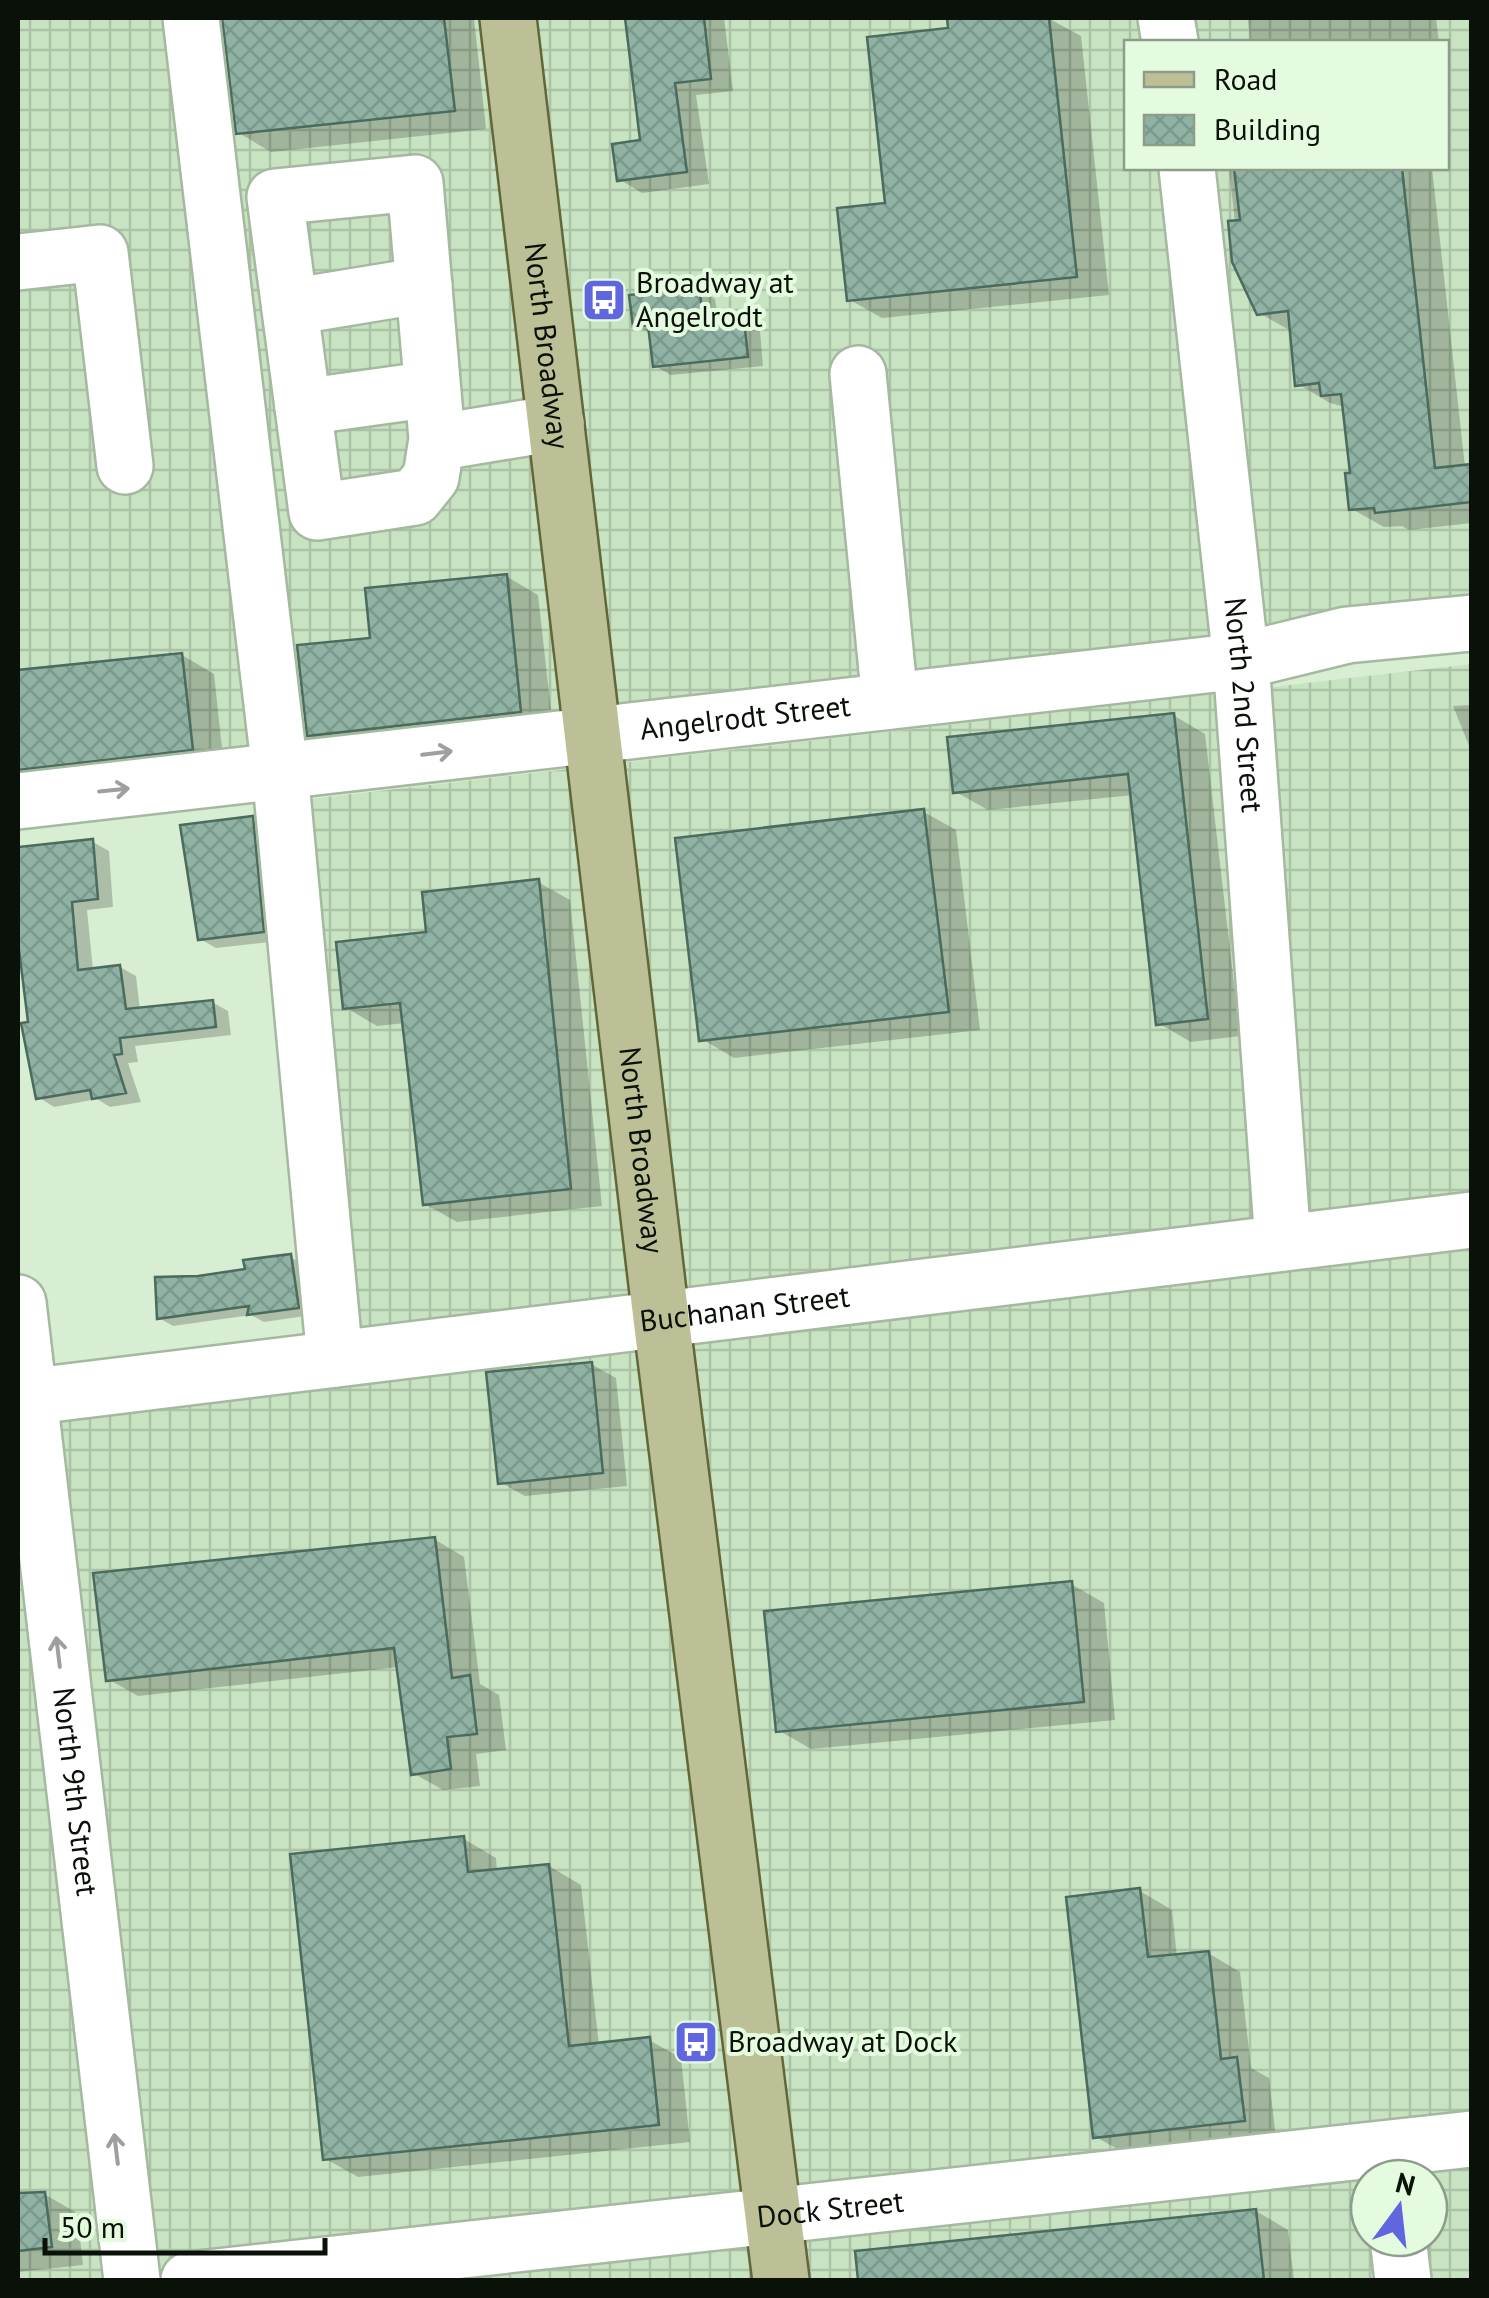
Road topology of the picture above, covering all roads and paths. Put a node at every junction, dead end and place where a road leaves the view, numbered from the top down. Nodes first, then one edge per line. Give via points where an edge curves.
1 (191, 18) edge
2 (508, 18) edge
3 (1187, 170) edge
4 (18, 262) edge
5 (424, 286) junction
6 (290, 307) junction
7 (858, 374) dead end
8 (303, 407) junction
9 (434, 414) junction
10 (556, 423) junction
11 (124, 466) dead end
12 (1472, 623) edge
13 (1241, 661) junction
14 (890, 701) junction
15 (592, 736) junction
16 (280, 771) junction
17 (18, 801) edge
18 (1472, 1220) edge
19 (1284, 1243) junction
20 (18, 1303) edge
21 (661, 1318) junction
22 (335, 1359) junction
23 (23, 1397) edge
24 (1472, 2139) edge
25 (1407, 2158) edge
26 (1349, 2167) edge
27 (773, 2218) junction
28 (132, 2280) edge
29 (189, 2280) edge
30 (781, 2280) edge

1 - 16 street
2 - 10 main road, North Broadway
3 - 13 street, North 2nd Street
4 - 11 street via 100,254
5 - 6 street
5 - 6 street via 415,183 275,198
5 - 9 street
6 - 8 street
7 - 14 street
8 - 9 street
8 - 9 street via 317,512 415,496 431,477
9 - 10 street via 458,439
10 - 15 main road, North Broadway
12 - 13 street, Angelrodt Street via 1346,635
13 - 14 street, Angelrodt Street
13 - 19 street, North 2nd Street
14 - 15 street, Angelrodt Street
16 -> 15 street, Angelrodt Street
15 - 21 main road, North Broadway
17 -> 16 street, Angelrodt Street
16 - 22 street
18 - 19 street, Buchanan Street
19 - 21 street, Buchanan Street
20 - 23 street, North 9th Street
21 - 22 street, Buchanan Street
21 - 27 main road, North Broadway
22 - 23 street, Buchanan Street
28 -> 23 street, North 9th Street
24 - 25 street, Dock Street
26 - 27 street, Dock Street
27 - 29 street, Dock Street
27 - 30 main road, North Broadway

